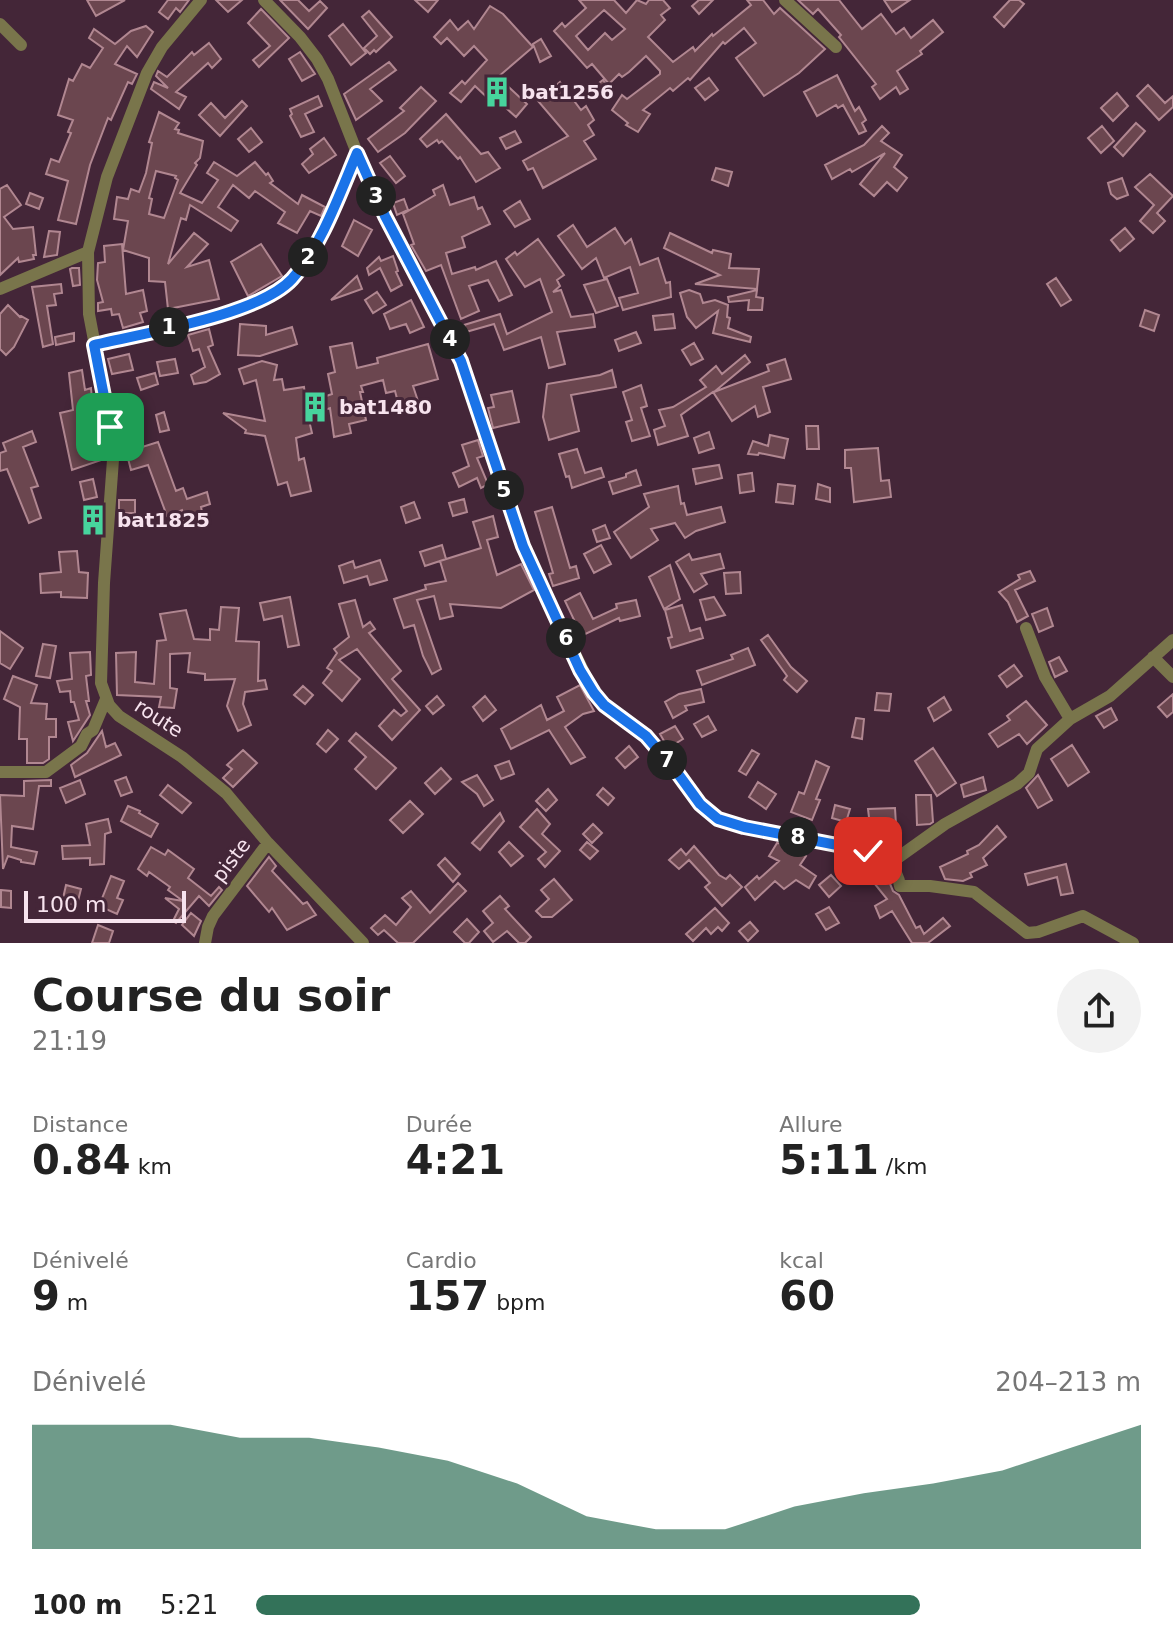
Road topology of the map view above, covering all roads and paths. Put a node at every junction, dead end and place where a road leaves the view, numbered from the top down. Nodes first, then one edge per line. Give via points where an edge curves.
1 (201, 0) edge
2 (264, 0) edge
3 (785, 0) edge
4 (0, 24) edge
5 (21, 45) dead end
6 (836, 47) dead end
7 (357, 153) junction
8 (88, 252) junction
9 (0, 289) edge
10 (94, 345) junction
11 (1026, 628) dead end
12 (1173, 640) edge
13 (1153, 657) junction
14 (1173, 677) edge
15 (106, 699) junction
16 (1070, 719) junction
17 (0, 772) edge
18 (268, 843) junction
19 (889, 864) junction
20 (205, 943) edge
21 (363, 943) edge
22 (1133, 943) edge

1 - 8 street, route via 147,73 107,177
2 - 7 street via 317,59
3 - 6 street
4 - 5 street
7 - 10 street via 310,253 290,282 238,310
7 - 19 street via 461,361 527,556 594,693 646,736 718,819 868,851
8 - 9 street
8 - 10 street, route
10 - 15 street, route via 114,446 101,654
11 - 16 street via 1045,677
12 - 13 street
13 - 14 street
13 - 16 street via 1110,696
15 - 17 street via 81,746 46,772
15 - 18 street, route via 119,716 226,793
16 - 19 street via 1037,749 1029,773 1017,784 945,824
18 - 20 street, piste via 213,916
18 - 21 street, route
19 - 22 street via 900,886 974,892 1027,933 1083,916

